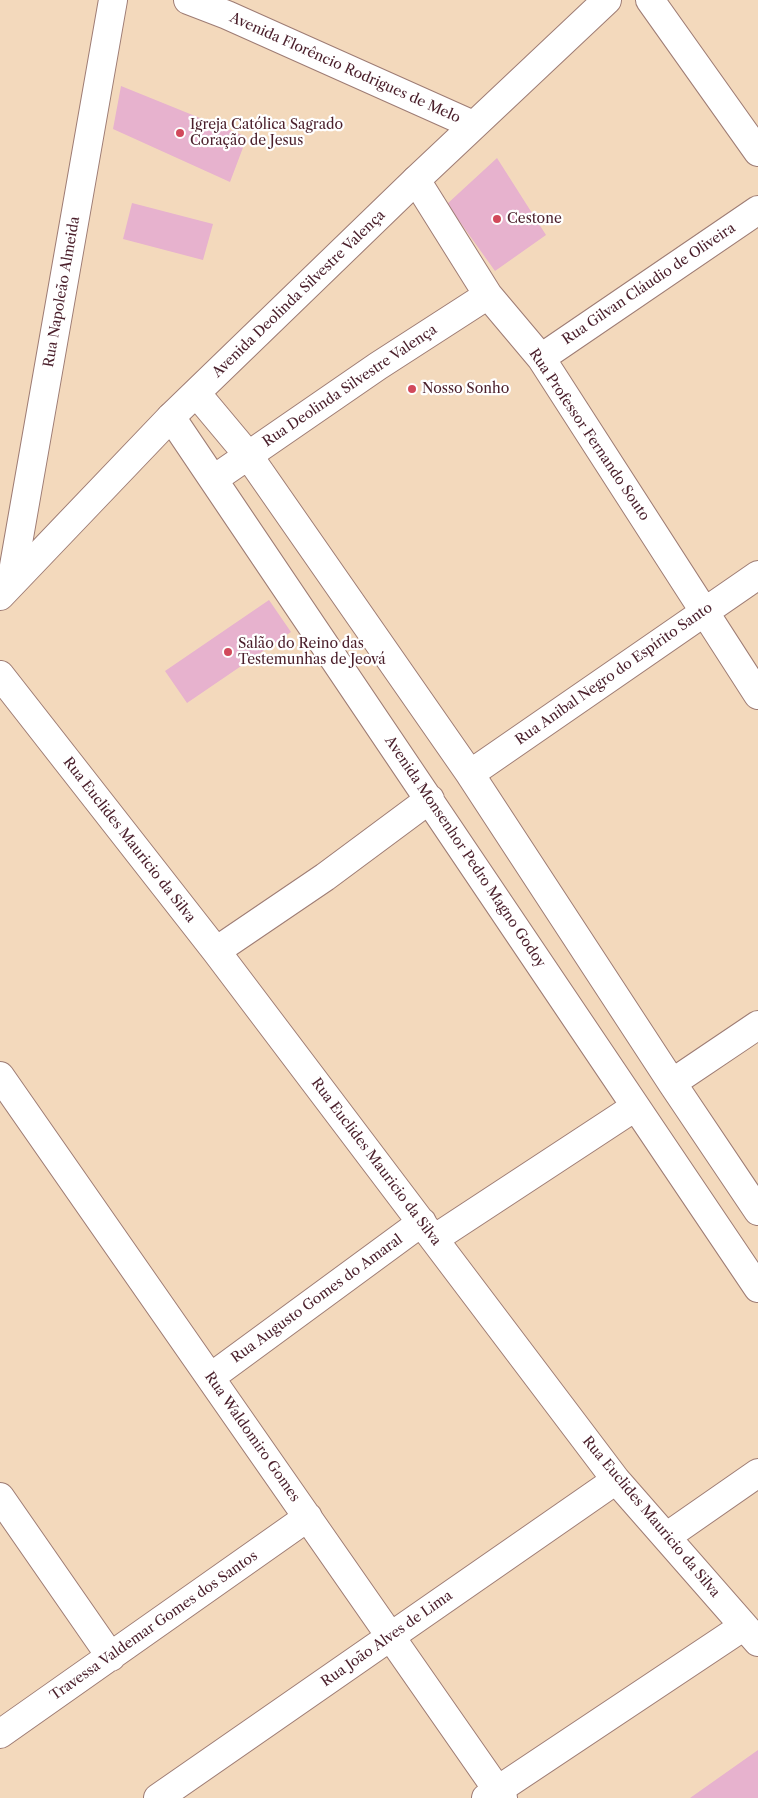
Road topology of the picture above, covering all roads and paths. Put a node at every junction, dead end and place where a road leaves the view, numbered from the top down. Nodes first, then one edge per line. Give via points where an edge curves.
1 (112, 0) edge
2 (188, 0) edge
3 (607, 0) edge
4 (650, 0) edge
5 (235, 8) edge
6 (473, 125) junction
7 (758, 152) edge
8 (416, 180) junction
9 (758, 210) edge
10 (488, 295) junction
11 (541, 358) junction
12 (196, 394) junction
13 (172, 417) junction
14 (248, 455) junction
15 (214, 479) junction
16 (758, 575) edge
17 (6, 590) edge
18 (705, 611) junction
19 (0, 675) edge
20 (758, 694) edge
21 (470, 774) junction
22 (430, 800) junction
23 (216, 952) junction
24 (758, 1025) edge
25 (0, 1076) edge
26 (672, 1083) junction
27 (635, 1107) junction
28 (758, 1211) edge
29 (428, 1230) junction
30 (758, 1288) edge
31 (211, 1377) junction
32 (758, 1473) edge
33 (616, 1480) junction
34 (0, 1497) edge
35 (308, 1517) junction
36 (666, 1537) junction
37 (751, 1634) edge
38 (390, 1637) junction
39 (110, 1657) junction
40 (0, 1734) edge
41 (496, 1795) edge
42 (158, 1798) edge

1 - 17 street, Rua Napoleão Almeida
2 - 5 street, Avenida Florêncio Rodrigues de Melo
3 - 6 street, Avenida Deolinda Silvestre Valença
4 - 7 street
5 - 6 street, Avenida Florêncio Rodrigues de Melo
6 - 8 street, Avenida Deolinda Silvestre Valença
8 - 10 street, Rua Professor Fernando Souto
8 - 12 street, Avenida Deolinda Silvestre Valença
9 - 11 street, Rua Gilvan Cláudio de Oliveira
10 - 11 street, Rua Professor Fernando Souto
10 - 14 street, Rua Deolinda Silvestre Valença
11 - 18 street, Rua Professor Fernando Souto
12 - 13 street, Avenida Deolinda Silvestre Valença
12 - 14 street
13 - 15 street, Avenida Monsenhor Pedro Magno Godoy
13 - 17 street, Avenida Deolinda Silvestre Valença
14 - 15 street, Rua Deolinda Silvestre Valença
14 - 21 street
15 - 22 street, Avenida Monsenhor Pedro Magno Godoy
16 - 18 street, Rua Anibal Negro do Espírito Santo
18 - 20 street, Rua Professor Fernando Souto
18 - 21 street, Rua Anibal Negro do Espírito Santo
19 - 23 street, Rua Euclides Mauricio da Silva
21 - 26 street
22 - 23 street
22 - 27 street, Avenida Monsenhor Pedro Magno Godoy
23 - 29 street, Rua Euclides Mauricio da Silva
24 - 26 street
25 - 31 street, Rua Waldomiro Gomes
26 - 28 street
27 - 29 street, Rua Augusto Gomes do Amaral
27 - 30 street, Avenida Monsenhor Pedro Magno Godoy
29 - 31 street, Rua Augusto Gomes do Amaral
29 - 33 street, Rua Euclides Mauricio da Silva
31 - 35 street, Rua Waldomiro Gomes
32 - 36 street
33 - 36 street, Rua Euclides Mauricio da Silva
33 - 38 street, Rua João Alves de Lima
34 - 39 street
35 - 38 street, Rua Waldomiro Gomes
35 - 39 street, Travessa Valdemar Gomes dos Santos
36 - 37 street, Rua Euclides Mauricio da Silva
37 - 41 street
38 - 41 street, Rua Waldomiro Gomes
38 - 42 street, Rua João Alves de Lima
39 - 40 street, Travessa Valdemar Gomes dos Santos

